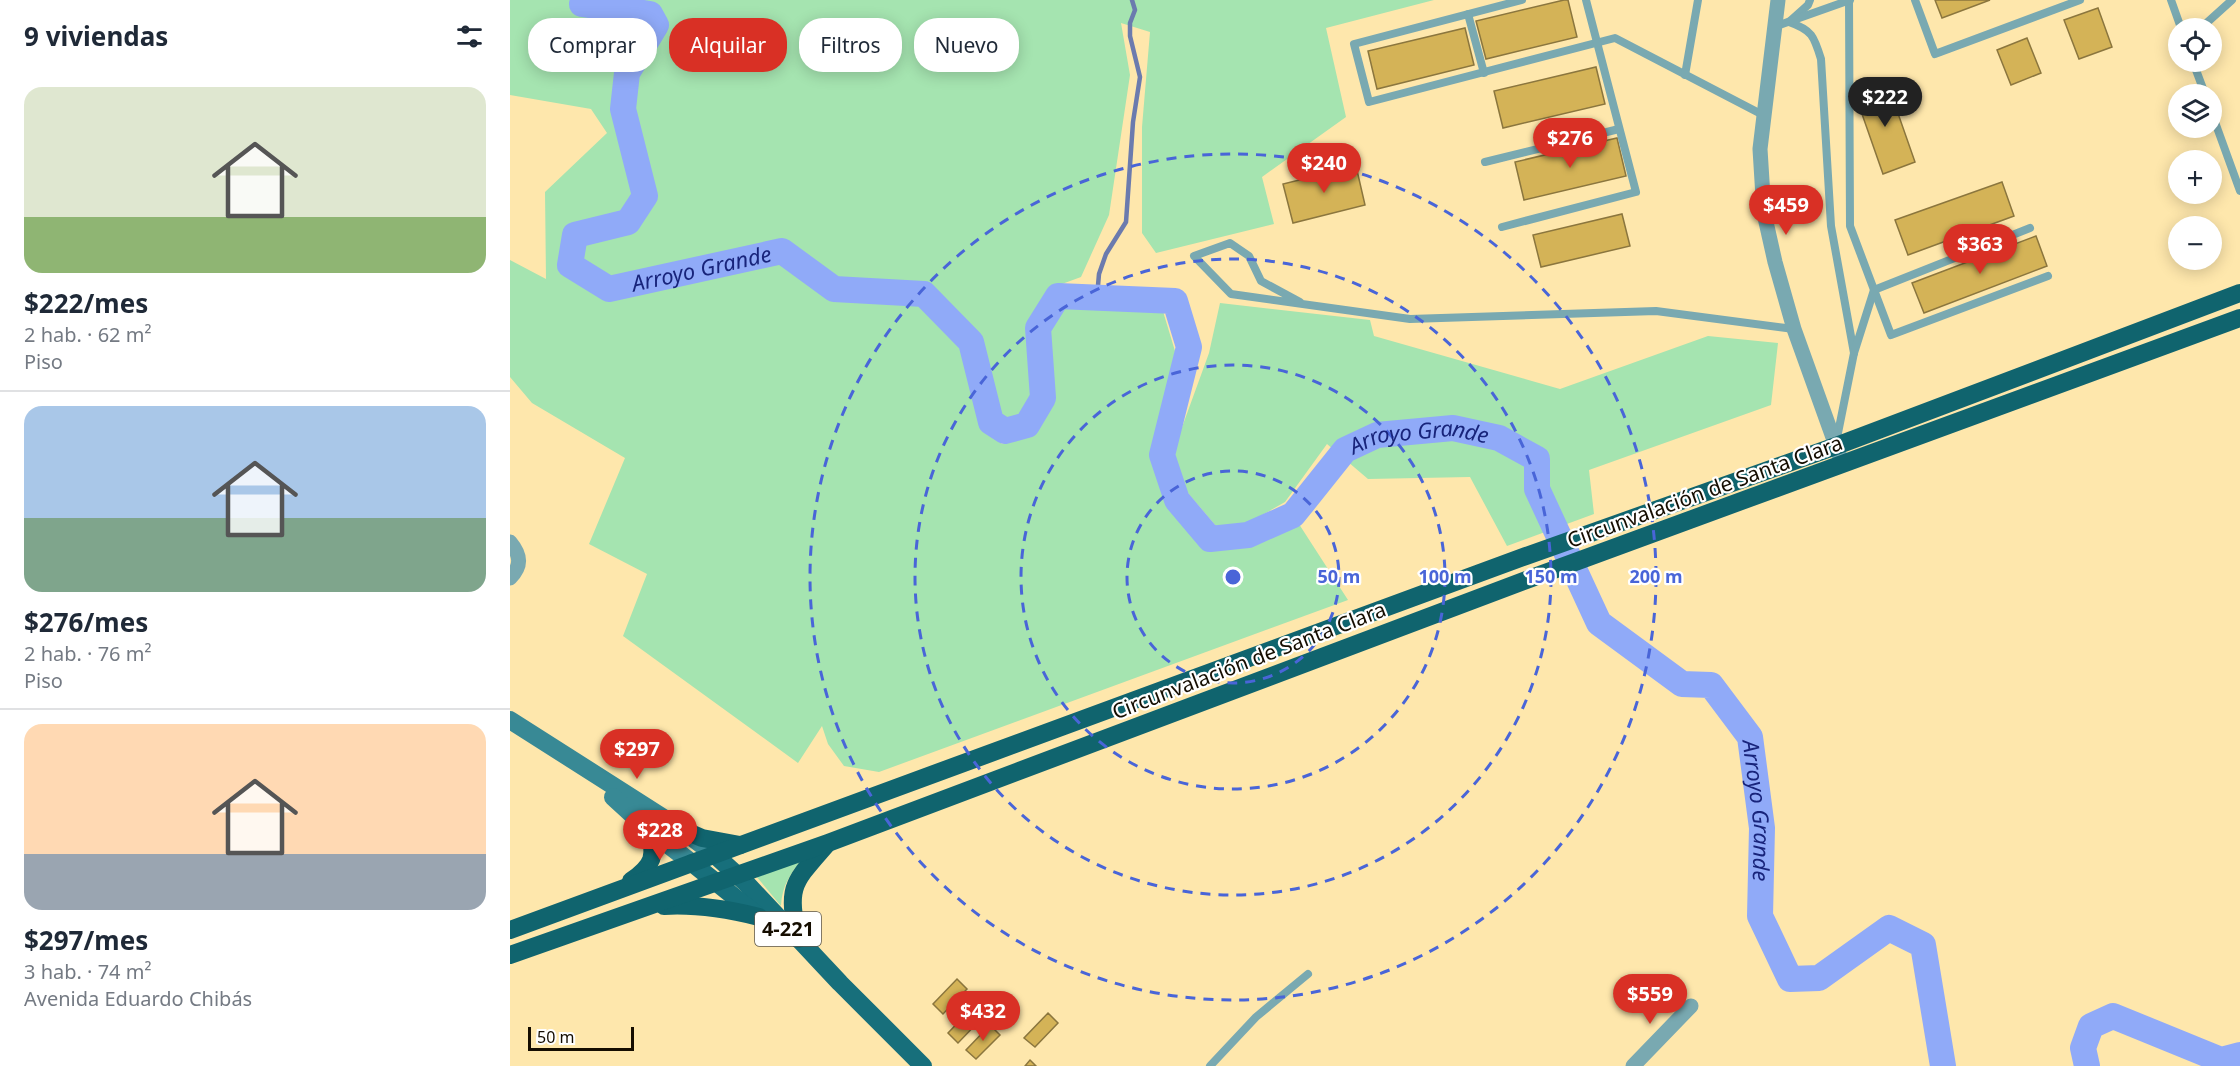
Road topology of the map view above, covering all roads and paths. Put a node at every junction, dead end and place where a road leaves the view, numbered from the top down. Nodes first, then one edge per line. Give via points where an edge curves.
1 (1522, 0) edge
2 (1586, 0) edge
3 (1698, 0) edge
4 (1778, 0) edge
5 (1810, 0) edge
6 (1849, 0) edge
7 (1915, 0) edge
8 (2080, 0) edge
9 (2171, 0) edge
10 (2232, 0) edge
11 (1468, 14) junction
12 (2177, 18) edge
13 (2212, 18) edge
14 (1781, 25) junction
15 (1598, 43) junction
16 (1484, 73) junction
17 (1686, 75) junction
18 (1763, 115) junction
19 (1620, 129) junction
20 (2221, 138) edge
21 (1485, 162) dead end
22 (2240, 191) edge
23 (1502, 226) dead end
24 (2030, 228) dead end
25 (2048, 276) dead end
26 (1874, 290) junction
27 (2240, 293) edge
28 (1300, 302) junction
29 (2240, 318) edge
30 (1794, 328) junction
31 (1854, 353) junction
32 (1836, 446) junction
33 (1844, 465) junction
34 (510, 542) edge
35 (510, 578) edge
36 (510, 720) edge
37 (574, 761) junction
38 (681, 829) junction
39 (650, 830) junction
40 (828, 843) junction
41 (742, 845) junction
42 (715, 855) junction
43 (692, 863) junction
44 (737, 874) junction
45 (715, 882) junction
46 (621, 888) junction
47 (647, 907) junction
48 (759, 917) junction
49 (510, 930) edge
50 (798, 939) junction
51 (510, 956) edge
52 (1308, 974) dead end
53 (840, 982) junction
54 (1691, 1006) dead end
55 (923, 1066) edge
56 (1209, 1066) edge
57 (1633, 1066) edge

1 - 11 lane
2 - 15 lane
3 - 17 lane
4 - 14 street
5 - 14 lane
6 - 14 lane
6 - 26 lane via 1850,226
7 - 8 lane via 1935,54
9 - 12 lane
10 - 13 lane
11 - 16 lane
11 - 16 lane via 1354,44 1369,102
14 - 18 street
14 - 31 lane via 1802,27 1815,37 1821,59 1831,226
15 - 16 lane
15 - 17 lane via 1615,38
15 - 19 lane
17 - 18 lane
18 - 30 street via 1760,149 1764,213
19 - 21 lane
19 - 23 lane via 1636,192
20 - 22 lane
24 - 26 lane
25 - 26 lane via 1891,335
26 - 31 lane
27 - 32 highway, Circunvalación de Santa Clara
28 - 28 lane via 1231,294 1194,256 1230,243 1249,256 1261,281
28 - 30 lane via 1410,319 1656,310
29 - 33 highway, Circunvalación de Santa Clara
30 - 32 street
31 - 32 lane
32 - 33 street
32 - 41 highway, Circunvalación de Santa Clara
33 - 40 highway, Circunvalación de Santa Clara via 1537,576
34 - 35 street via 519,561 518,570
36 - 37 main road
37 - 38 main road
37 - 39 main road
38 - 41 highway via 702,838
38 - 42 main road
39 - 43 main road
39 - 46 highway via 652,862
40 - 44 highway, Circunvalación de Santa Clara
40 - 50 highway via 798,877 792,894
41 - 42 highway, Circunvalación de Santa Clara
42 - 43 highway, Circunvalación de Santa Clara
42 - 44 main road
43 - 45 main road
43 - 46 highway, Circunvalación de Santa Clara
44 - 45 highway, Circunvalación de Santa Clara
44 - 50 main road, 4-221
45 - 47 highway, Circunvalación de Santa Clara
45 - 48 main road, 4-221
46 - 49 highway, Circunvalación de Santa Clara
47 - 48 highway via 719,907
47 - 51 highway, Circunvalación de Santa Clara
48 - 53 main road, 4-221
50 - 53 main road, 4-221
52 - 56 lane via 1256,1017
53 - 55 main road, 4-221
54 - 57 street

